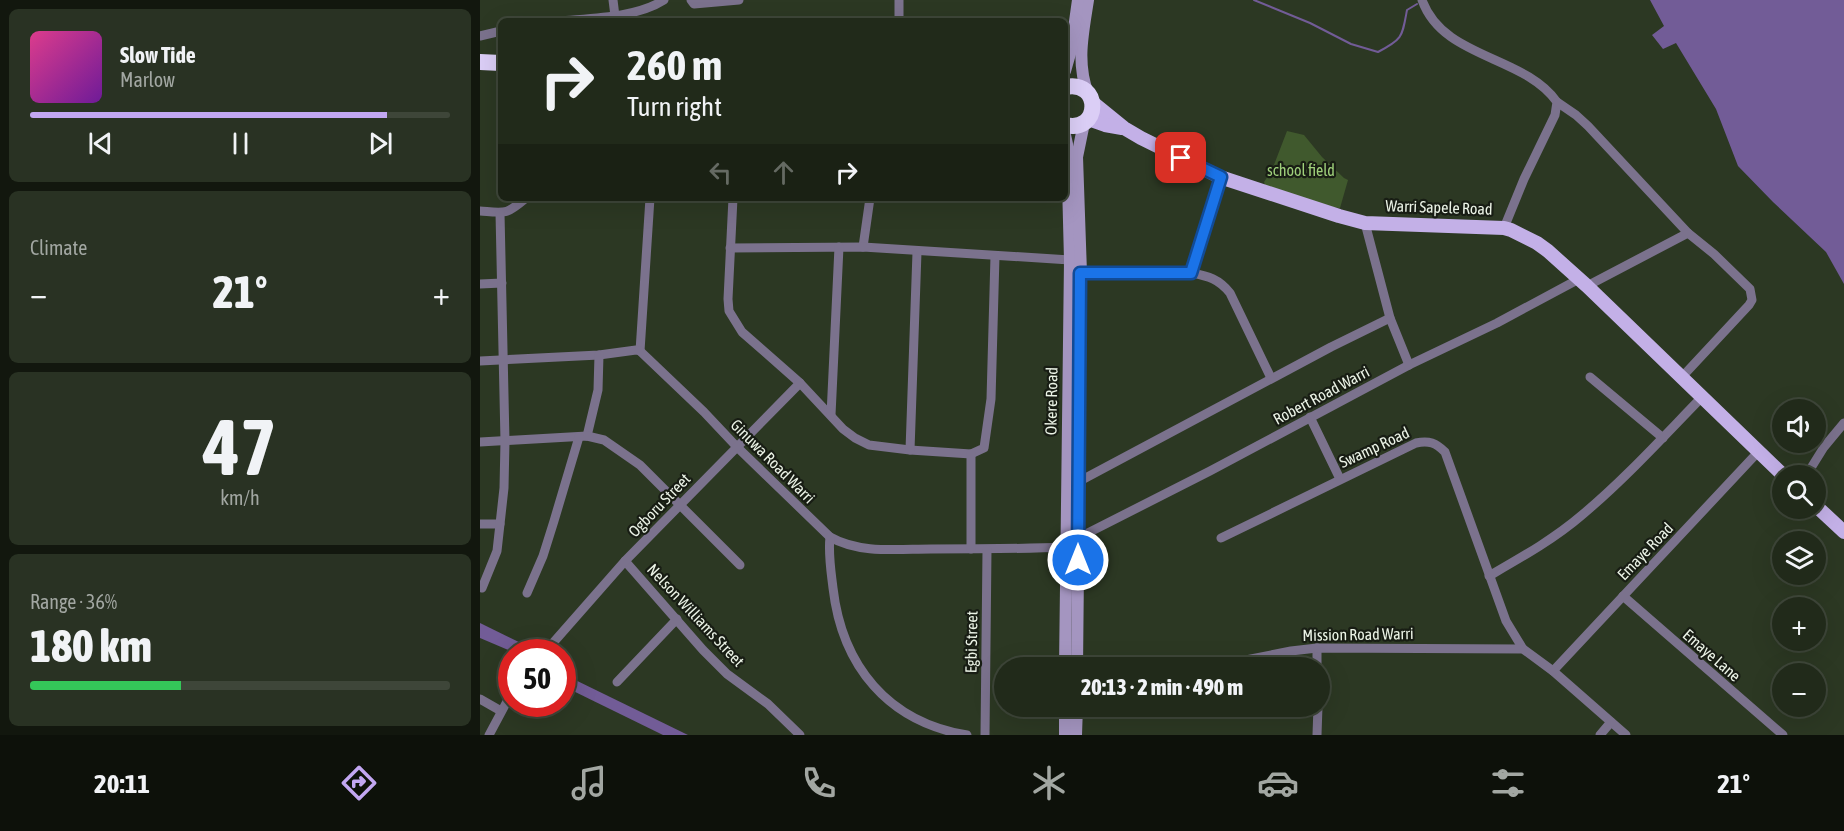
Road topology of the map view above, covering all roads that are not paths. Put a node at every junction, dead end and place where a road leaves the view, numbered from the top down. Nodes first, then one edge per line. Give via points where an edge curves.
1 (613, 0) edge
2 (664, 0) edge
3 (691, 0) edge
4 (739, 0) edge
5 (899, 0) edge
6 (1078, 0) edge
7 (1088, 0) edge
8 (1422, 0) edge
9 (615, 15) junction
10 (587, 18) edge
11 (899, 18) edge
12 (498, 32) edge
13 (480, 36) edge
14 (1068, 60) edge
15 (480, 62) edge
16 (498, 63) edge
17 (1068, 87) edge
18 (1090, 98) junction
19 (1557, 102) junction
20 (1086, 121) junction
21 (1068, 126) edge
22 (1124, 128) junction
23 (1221, 177) junction
24 (1068, 183) edge
25 (523, 201) edge
26 (650, 201) edge
27 (733, 201) edge
28 (870, 201) edge
29 (480, 211) edge
30 (500, 213) junction
31 (1365, 223) junction
32 (1504, 228) junction
33 (1688, 233) junction
34 (839, 247) junction
35 (730, 248) junction
36 (863, 248) junction
37 (917, 252) junction
38 (995, 256) junction
39 (1070, 260) junction
40 (1080, 273) junction
41 (1191, 273) junction
42 (1583, 282) junction
43 (502, 283) junction
44 (480, 284) edge
45 (1390, 318) junction
46 (640, 351) junction
47 (598, 355) junction
48 (504, 360) junction
49 (480, 361) edge
50 (1409, 365) junction
51 (1590, 377) dead end
52 (1271, 378) junction
53 (1681, 378) junction
54 (800, 383) junction
55 (1702, 397) junction
56 (831, 415) junction
57 (1310, 417) junction
58 (1844, 423) edge
59 (583, 436) junction
60 (1663, 438) junction
61 (505, 441) junction
62 (480, 442) edge
63 (737, 447) junction
64 (910, 450) junction
65 (1759, 451) junction
66 (971, 454) junction
67 (1773, 465) edge
68 (1813, 465) edge
69 (1340, 479) junction
70 (1078, 482) junction
71 (679, 505) junction
72 (1826, 515) edge
73 (480, 524) edge
74 (500, 524) junction
75 (1844, 532) edge
76 (830, 537) junction
77 (1078, 538) junction
78 (1221, 538) dead end
79 (1066, 547) junction
80 (971, 549) junction
81 (987, 550) junction
82 (625, 561) junction
83 (740, 565) dead end
84 (1489, 576) junction
85 (483, 588) dead end
86 (527, 593) dead end
87 (1623, 596) junction
88 (677, 619) junction
89 (556, 639) edge
90 (1317, 648) junction
91 (1518, 648) junction
92 (1065, 657) edge
93 (1077, 657) edge
94 (1261, 657) edge
95 (1317, 657) edge
96 (1553, 671) junction
97 (617, 682) dead end
98 (480, 699) edge
99 (498, 709) edge
100 (498, 717) edge
101 (1065, 717) edge
102 (1077, 717) edge
103 (1318, 717) edge
104 (1611, 722) junction
105 (489, 735) edge
106 (800, 735) edge
107 (967, 735) edge
108 (986, 735) edge
109 (1065, 735) edge
110 (1077, 735) edge
111 (1317, 735) edge
112 (1600, 735) edge
113 (1626, 735) edge
114 (1783, 735) edge

1 - 9 street
2 - 9 street
3 - 4 street via 694,4
5 - 11 street
6 - 14 main road
7 - 18 main road via 1080,63
8 - 19 street via 1429,15 1451,37 1520,72
9 - 10 street
12 - 13 street
15 - 16 highway
17 - 18 highway via 1079,87
18 - 20 highway via 1092,111
18 - 22 main road
19 - 32 street via 1556,115
19 - 33 street via 1587,126
20 - 21 highway
20 - 22 main road
20 - 40 main road, Okere Road via 1077,157
22 - 23 main road, Warri Sapele Road
23 - 31 main road, Warri Sapele Road
23 - 41 street
24 - 39 main road, Okere Road
25 - 30 street via 512,211
26 - 46 street
27 - 35 street
28 - 36 street
29 - 30 street
30 - 43 street
31 - 32 main road, Warri Sapele Road
31 - 45 street
32 - 42 main road, Warri Sapele Road via 1537,243
33 - 42 street, Robert Road Warri
33 - 53 street via 1750,289 1752,300
34 - 35 street
34 - 36 street
34 - 56 street
35 - 54 street via 728,299 732,319
36 - 37 street
37 - 38 street
37 - 64 street
38 - 39 street
38 - 66 street via 986,444
39 - 79 main road, Okere Road
40 - 41 street
40 - 70 main road, Okere Road
41 - 52 street via 1206,275 1224,285
42 - 50 street, Robert Road Warri
42 - 53 main road, Warri Sapele Road
43 - 44 street
43 - 48 street
45 - 50 street
45 - 52 street
46 - 47 street
46 - 63 street, Ginuwa Road Warri
47 - 48 street
47 - 59 street via 598,390
48 - 49 street
48 - 61 street
50 - 57 street, Robert Road Warri
51 - 60 street
52 - 70 street
53 - 55 main road, Warri Sapele Road
54 - 56 street
54 - 63 street, Ogboru Street
55 - 60 street
55 - 65 main road, Warri Sapele Road
56 - 64 street via 843,429 869,445
57 - 69 street
57 - 77 street, Robert Road Warri
58 - 68 street
59 - 61 street
59 - 71 street via 604,440 627,455
59 - 86 street
60 - 84 street via 1582,515
61 - 62 street
61 - 74 street
63 - 71 street, Ogboru Street
63 - 76 street, Ginuwa Road Warri
64 - 66 street
65 - 67 main road, Warri Sapele Road
65 - 87 street, Emaye Road
66 - 80 street
69 - 78 street, Swamp Road
69 - 84 street, Swamp Road via 1416,443 1436,444 1445,452
70 - 77 main road, Okere Road
71 - 82 street, Ogboru Street
71 - 83 street
72 - 75 main road
73 - 74 street
74 - 85 street via 497,551
76 - 80 street, Ginuwa Road Warri via 841,544 866,549
76 - 107 street via 834,601 844,638 862,672 899,709 934,727
77 - 93 main road, Okere Road
79 - 81 street, Ginuwa Road Warri
79 - 92 main road, Okere Road
80 - 81 street, Ginuwa Road Warri
81 - 108 street, Egbi Street
82 - 88 street, Nelson Williams Street
82 - 89 street, Ogboru Street
84 - 91 street, Swamp Road
87 - 96 street, Emaye Road
87 - 114 street, Emaye Lane
88 - 97 street
88 - 106 street, Nelson Williams Street via 727,674 768,704
90 - 91 street, Mission Road Warri
90 - 94 street, Mission Road Warri
90 - 95 street
91 - 96 street, Swamp Road
96 - 104 street, Swamp Road
98 - 99 street
100 - 105 street
101 - 109 main road
102 - 110 main road
103 - 111 street
104 - 112 street
104 - 113 street, Swamp Road

